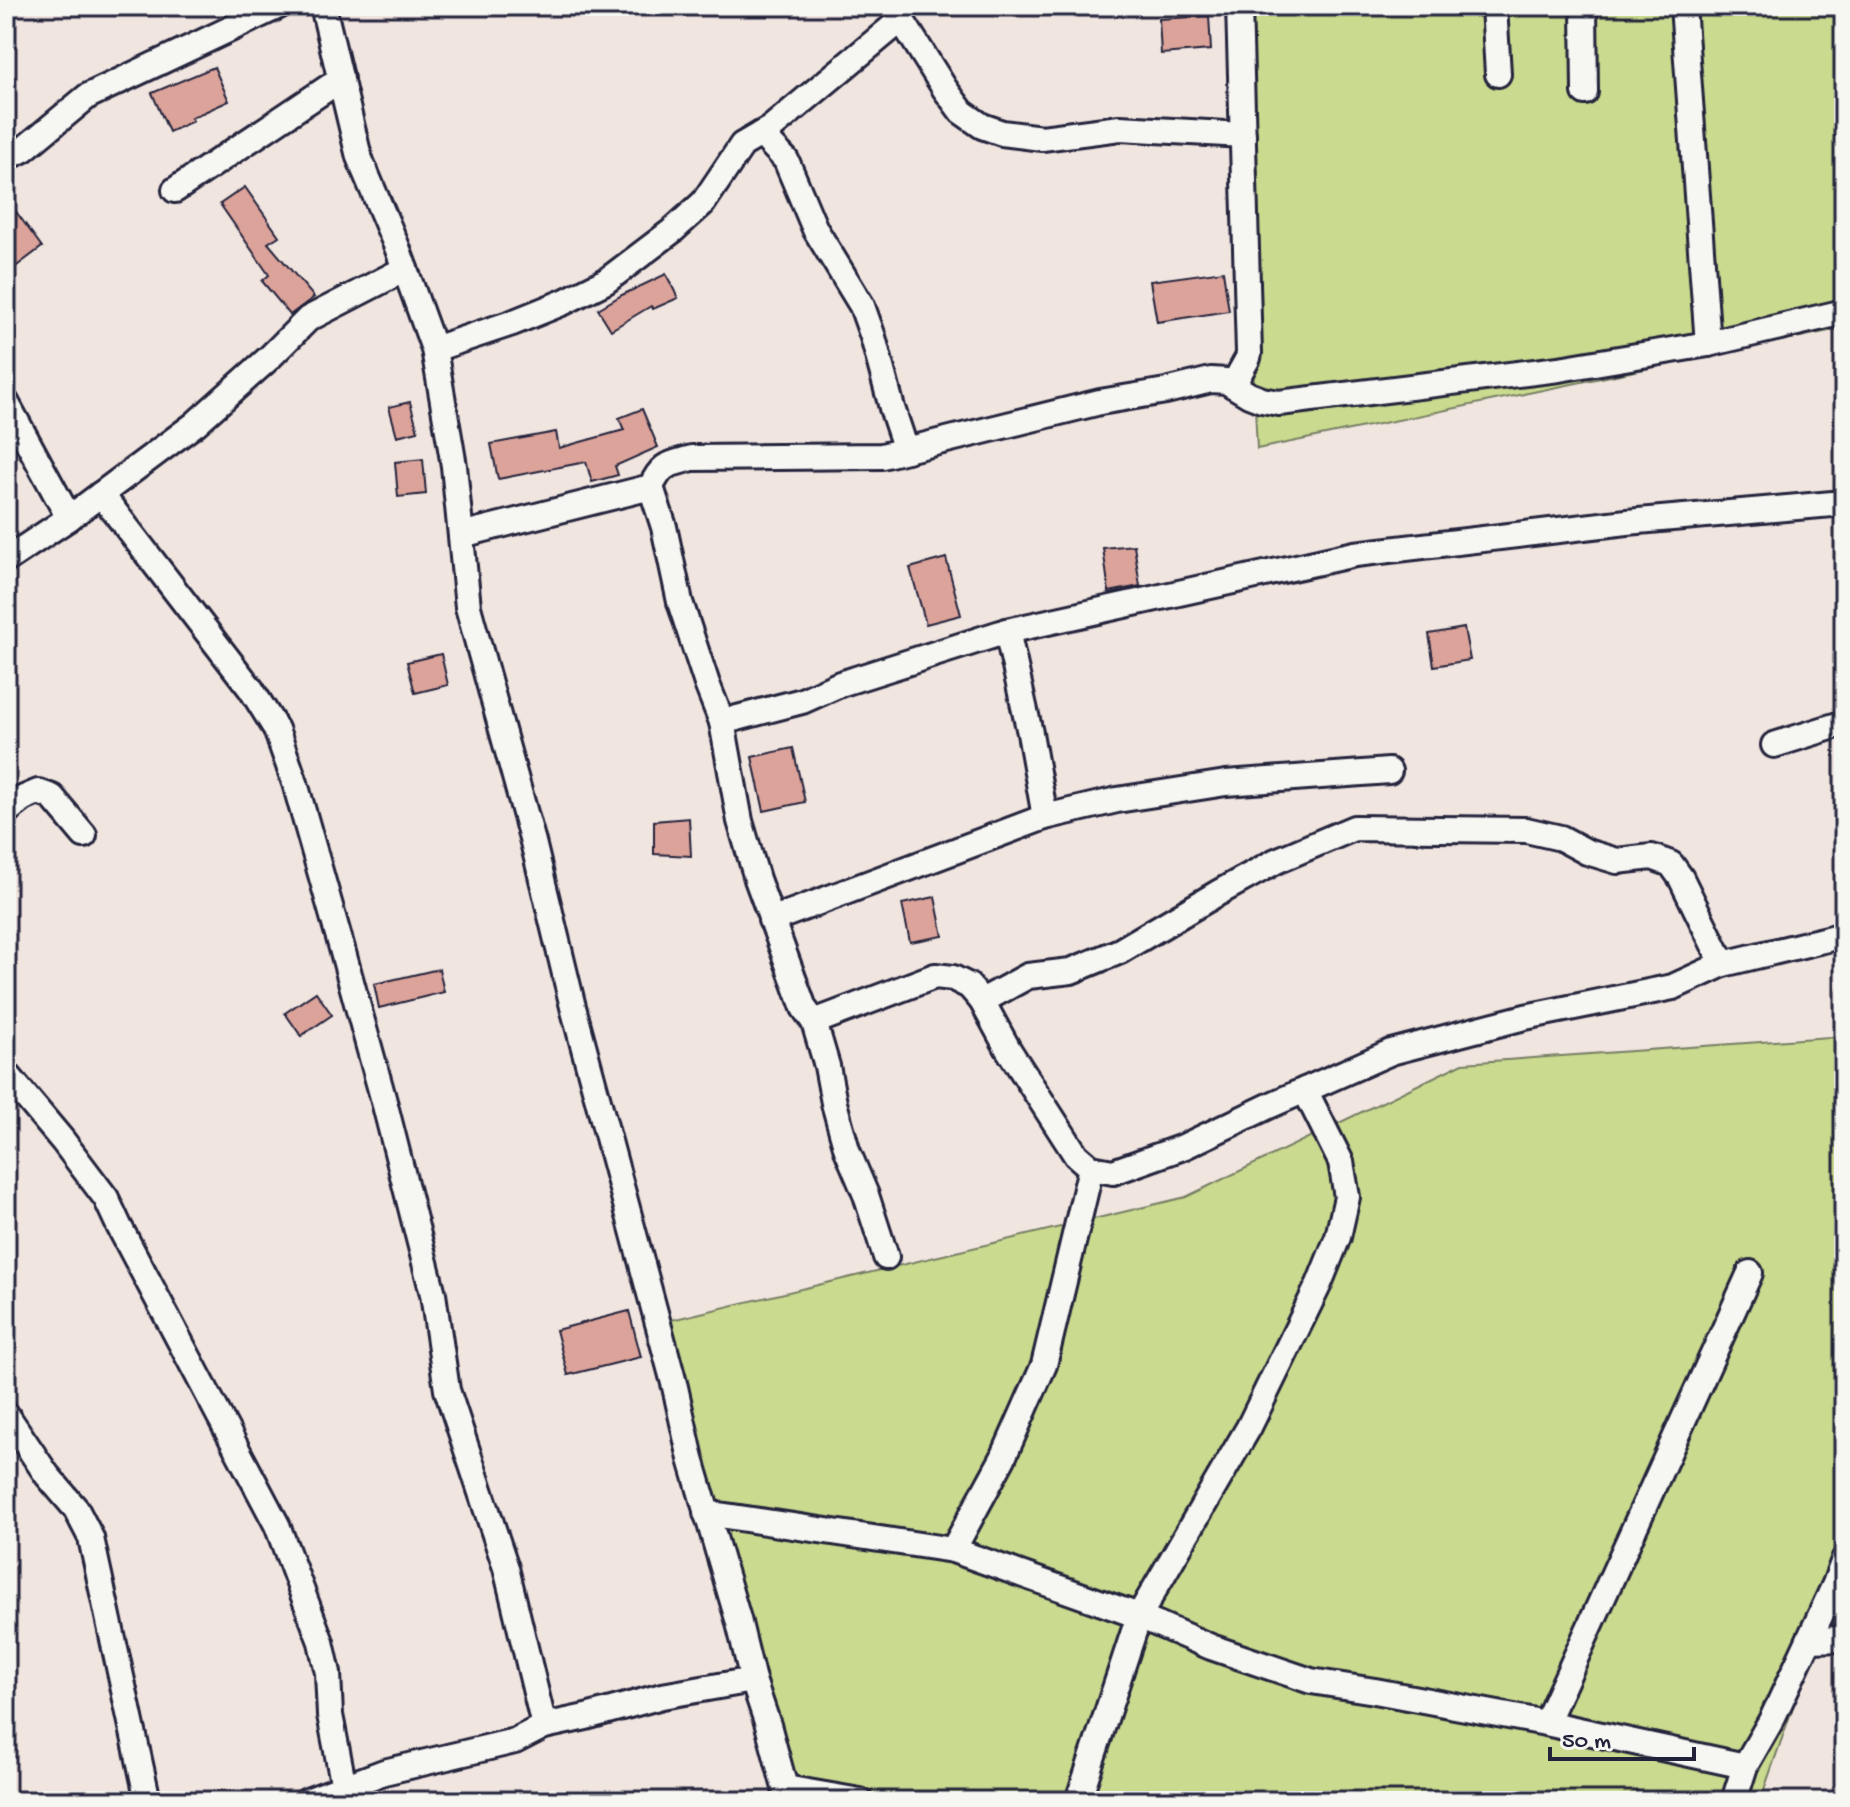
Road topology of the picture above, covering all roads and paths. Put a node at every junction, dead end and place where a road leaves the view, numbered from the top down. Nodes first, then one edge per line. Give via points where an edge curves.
1 (279, 6) edge
2 (323, 6) edge
3 (1239, 6) edge
4 (1494, 6) edge
5 (1584, 6) edge
6 (1683, 6) edge
7 (897, 13) edge
8 (1498, 74) dead end
9 (341, 79) junction
10 (1585, 92) dead end
11 (761, 134) junction
12 (1243, 135) junction
13 (6, 158) edge
14 (175, 190) dead end
15 (405, 269) junction
16 (1844, 312) edge
17 (1708, 344) junction
18 (434, 349) junction
19 (1233, 385) junction
20 (6, 402) edge
21 (906, 450) junction
22 (651, 487) junction
23 (101, 494) junction
24 (1844, 503) edge
25 (69, 518) junction
26 (461, 535) junction
27 (6, 560) edge
28 (1007, 631) junction
29 (722, 722) junction
30 (1844, 723) edge
31 (1774, 745) dead end
32 (1389, 771) dead end
33 (6, 812) edge
34 (1045, 817) junction
35 (84, 835) dead end
36 (771, 920) junction
37 (1844, 935) edge
38 (1723, 964) junction
39 (982, 1001) junction
40 (814, 1022) junction
41 (6, 1073) edge
42 (1305, 1090) junction
43 (1091, 1168) junction
44 (886, 1257) dead end
45 (1750, 1273) dead end
46 (6, 1414) edge
47 (706, 1513) junction
48 (953, 1550) junction
49 (1844, 1560) edge
50 (1139, 1616) junction
51 (1844, 1639) edge
52 (1809, 1640) junction
53 (753, 1680) junction
54 (1546, 1723) junction
55 (544, 1726) junction
56 (1745, 1766) junction
57 (344, 1787) junction
58 (786, 1794) edge
59 (148, 1801) edge
60 (307, 1801) edge
61 (860, 1801) edge
62 (1078, 1801) edge
63 (1734, 1801) edge

1 - 13 street via 88,96
2 - 9 street
3 - 12 street
4 - 8 street
5 - 10 street
6 - 17 street
7 - 11 street via 800,105
7 - 12 street via 962,112 982,126 1042,138 1120,128
9 - 14 street
9 - 15 street via 359,157
11 - 18 street via 742,145 703,203 606,281 512,323
11 - 21 street via 786,160 815,229 862,306
12 - 19 street via 1249,353
15 - 18 street
15 - 23 street via 308,319 195,424
16 - 17 street
17 - 19 street via 1559,369 1279,403
18 - 26 street
19 - 21 street via 1195,382
20 - 25 street
21 - 22 street via 882,456 692,458 666,465
22 - 26 street
22 - 29 street via 680,602
23 - 25 street
23 - 55 street via 251,689 286,756 433,1294 447,1390 506,1568
24 - 28 street via 1355,554
25 - 27 street
26 - 47 street via 468,607
28 - 29 street via 802,701
28 - 34 street
29 - 36 street via 740,821
30 - 31 street
32 - 34 street via 1226,783
33 - 35 street via 38,792 52,797
34 - 36 street
36 - 40 street
37 - 38 street
38 - 39 street via 1671,864 1652,857 1617,861 1526,830 1354,828 1276,861 1120,951 1071,971 1028,976
38 - 42 street via 1673,987 1525,1017 1391,1052
39 - 40 street via 969,986 935,976
39 - 43 street via 1076,1155
40 - 44 street via 847,1150
41 - 57 street via 106,1198 277,1525 321,1642
42 - 43 street via 1169,1152 1113,1172
42 - 50 street via 1341,1162 1347,1197 1338,1237 1249,1427
43 - 48 street via 1044,1365 1003,1458
45 - 54 street
46 - 59 street via 76,1509 91,1538
47 - 48 street
47 - 53 street
48 - 50 street
49 - 52 street
50 - 54 street via 1311,1681
50 - 62 street
51 - 52 street
52 - 56 street
53 - 55 street
53 - 58 street
54 - 56 street
55 - 57 street via 515,1741 384,1772
56 - 63 street
57 - 60 street
58 - 61 street

